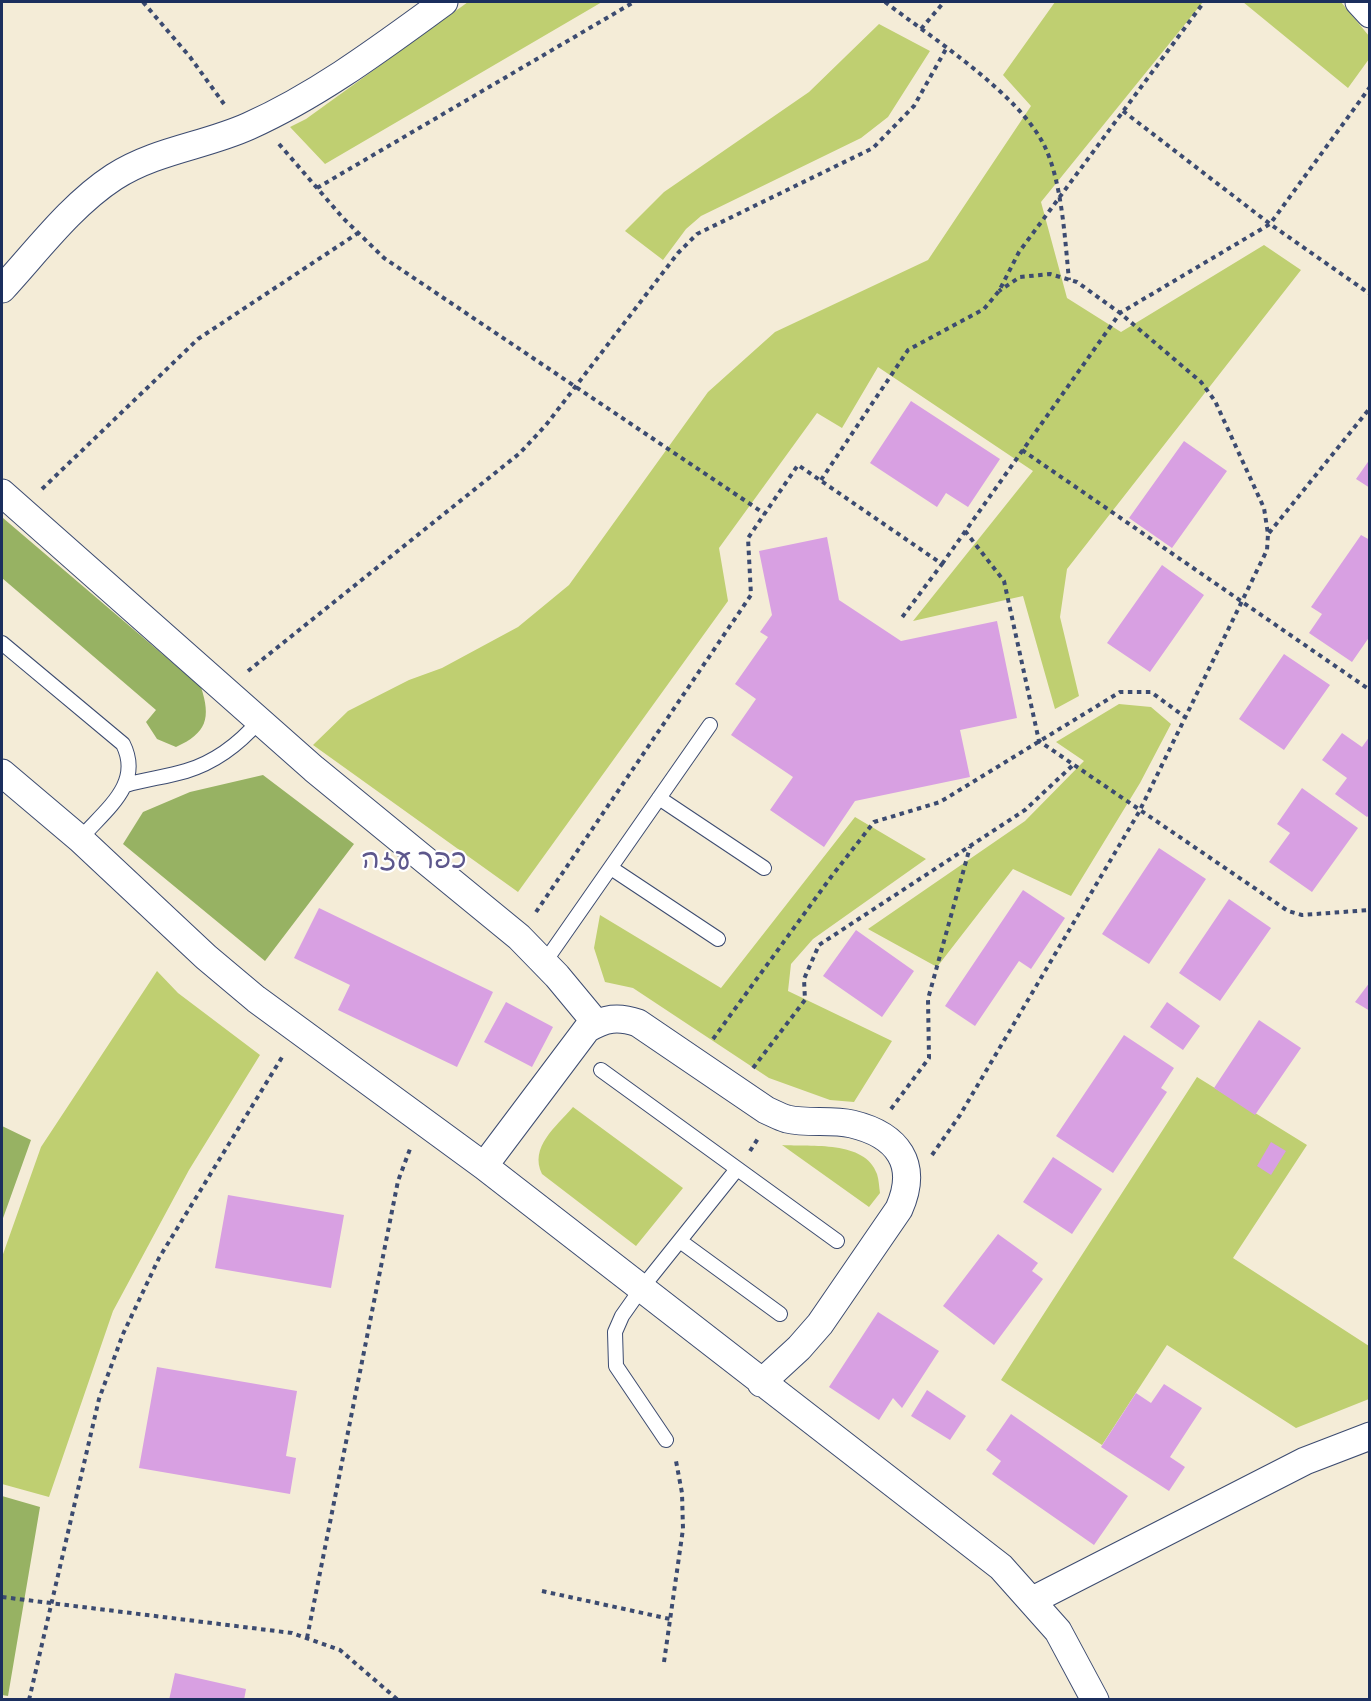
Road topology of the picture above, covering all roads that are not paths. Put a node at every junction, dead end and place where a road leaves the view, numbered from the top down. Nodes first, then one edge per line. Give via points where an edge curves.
1 (444, 2) edge
2 (1359, 2) edge
3 (1370, 14) edge
4 (2, 288) edge
5 (11, 502) edge
6 (2, 643) edge
7 (259, 721) junction
8 (710, 725) dead end
9 (2, 773) edge
10 (126, 785) junction
11 (659, 798) junction
12 (80, 839) junction
13 (611, 868) junction
14 (764, 868) dead end
15 (718, 939) dead end
16 (544, 963) junction
17 (596, 1023) junction
18 (601, 1070) dead end
19 (484, 1166) junction
20 (737, 1169) junction
21 (680, 1240) junction
22 (837, 1240) dead end
23 (641, 1289) junction
24 (780, 1314) dead end
25 (761, 1383) junction
26 (1370, 1436) edge
27 (666, 1440) road end
28 (1033, 1600) junction
29 (1095, 1700) edge

1 - 4 street via 370,56 294,104 250,125 140,161 111,179
2 - 3 street
5 - 7 street
6 - 10 lane via 123,744 129,757
7 - 10 lane via 242,740 216,758 185,771
7 - 16 street via 519,937
8 - 11 lane
9 - 12 street
10 - 12 lane
11 - 13 lane
11 - 14 lane
12 - 19 street via 206,957
13 - 15 lane
13 - 16 lane
16 - 17 street
17 - 19 street via 587,1029
17 - 25 street via 622,1017 638,1023 766,1110 786,1118 851,1124 888,1139 901,1152 907,1174 899,1209 820,1324
18 - 20 lane
19 - 23 street
20 - 21 lane
20 - 22 lane
21 - 23 lane
21 - 24 lane
23 - 25 street
23 - 27 lane via 615,1332 616,1366
25 - 28 street via 968,1540
26 - 28 street via 1305,1461
28 - 29 street via 1058,1631

